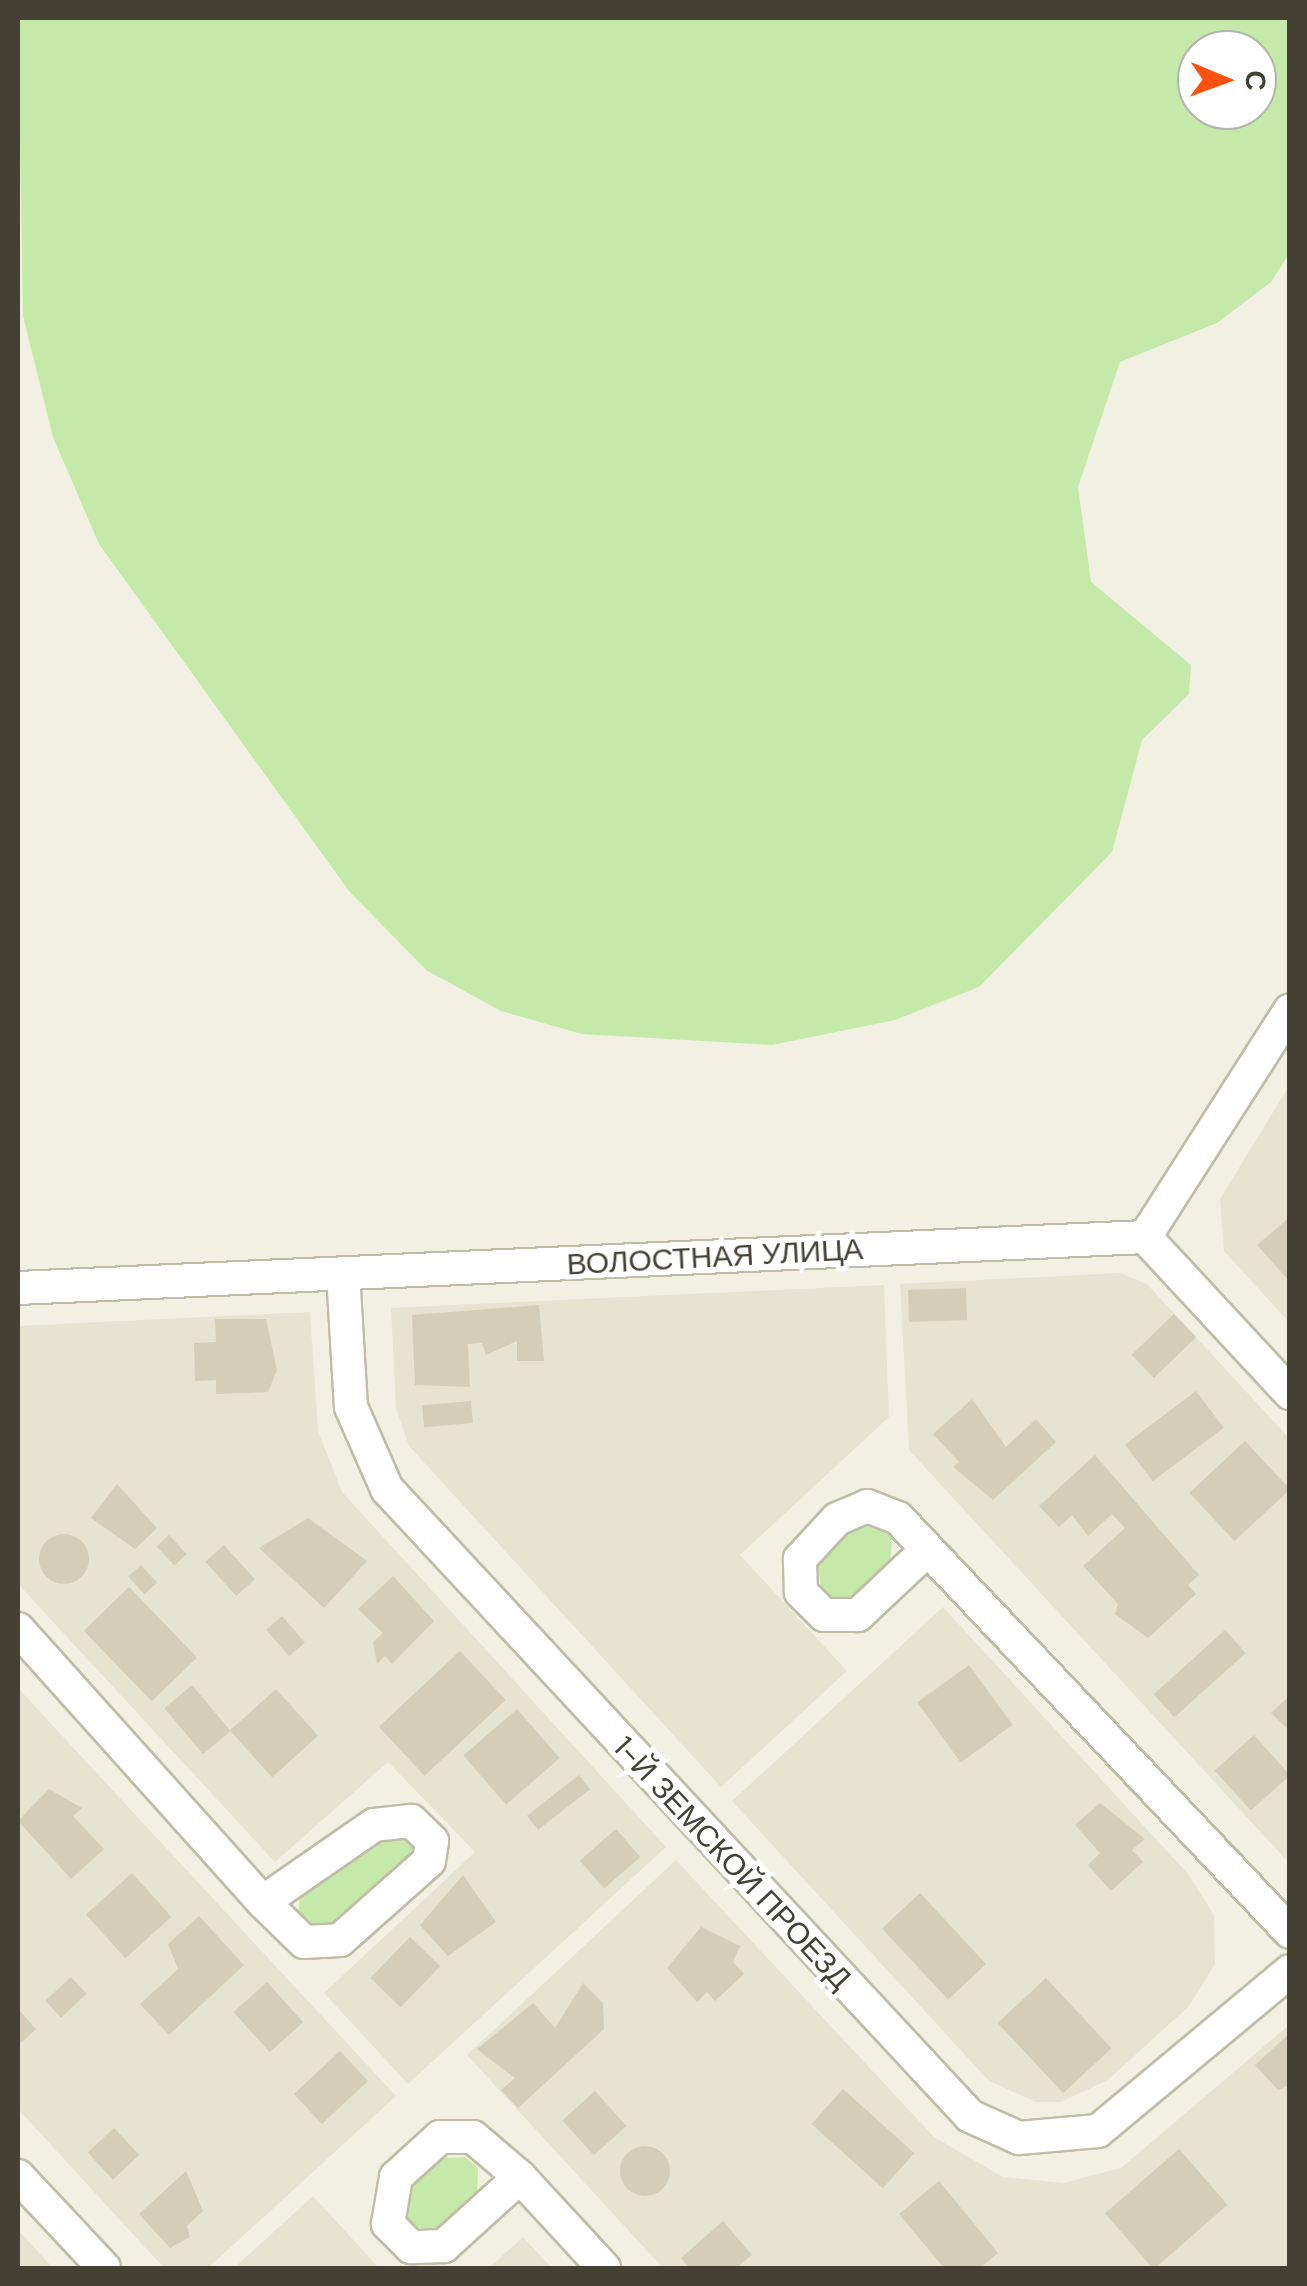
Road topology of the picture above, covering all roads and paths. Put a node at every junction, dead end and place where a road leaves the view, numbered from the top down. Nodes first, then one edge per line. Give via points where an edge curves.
1 (1290, 1010) edge
2 (1145, 1237) junction
3 (343, 1274) junction
4 (18, 1288) edge
5 (1290, 1393) edge
6 (927, 1550) dead end
7 (18, 1629) edge
8 (263, 1902) junction
9 (1290, 1932) edge
10 (1290, 1971) edge
11 (18, 2176) edge
12 (520, 2178) dead end
13 (104, 2268) edge
14 (604, 2268) edge

1 - 2 street
2 - 3 street, ВОЛОСТНАЯ УЛИЦА
2 - 5 street
3 - 4 street, ВОЛОСТНАЯ УЛИЦА
3 - 10 street, 1-Й ЗЕМСКОЙ ПРОЕЗД via 351,1407 387,1488 970,2116 1019,2138 1098,2131
6 - 9 street
7 - 8 street
8 - 8 street via 374,1824 411,1821 432,1841 428,1861 325,1947 304,1942
11 - 13 street
12 - 14 street

